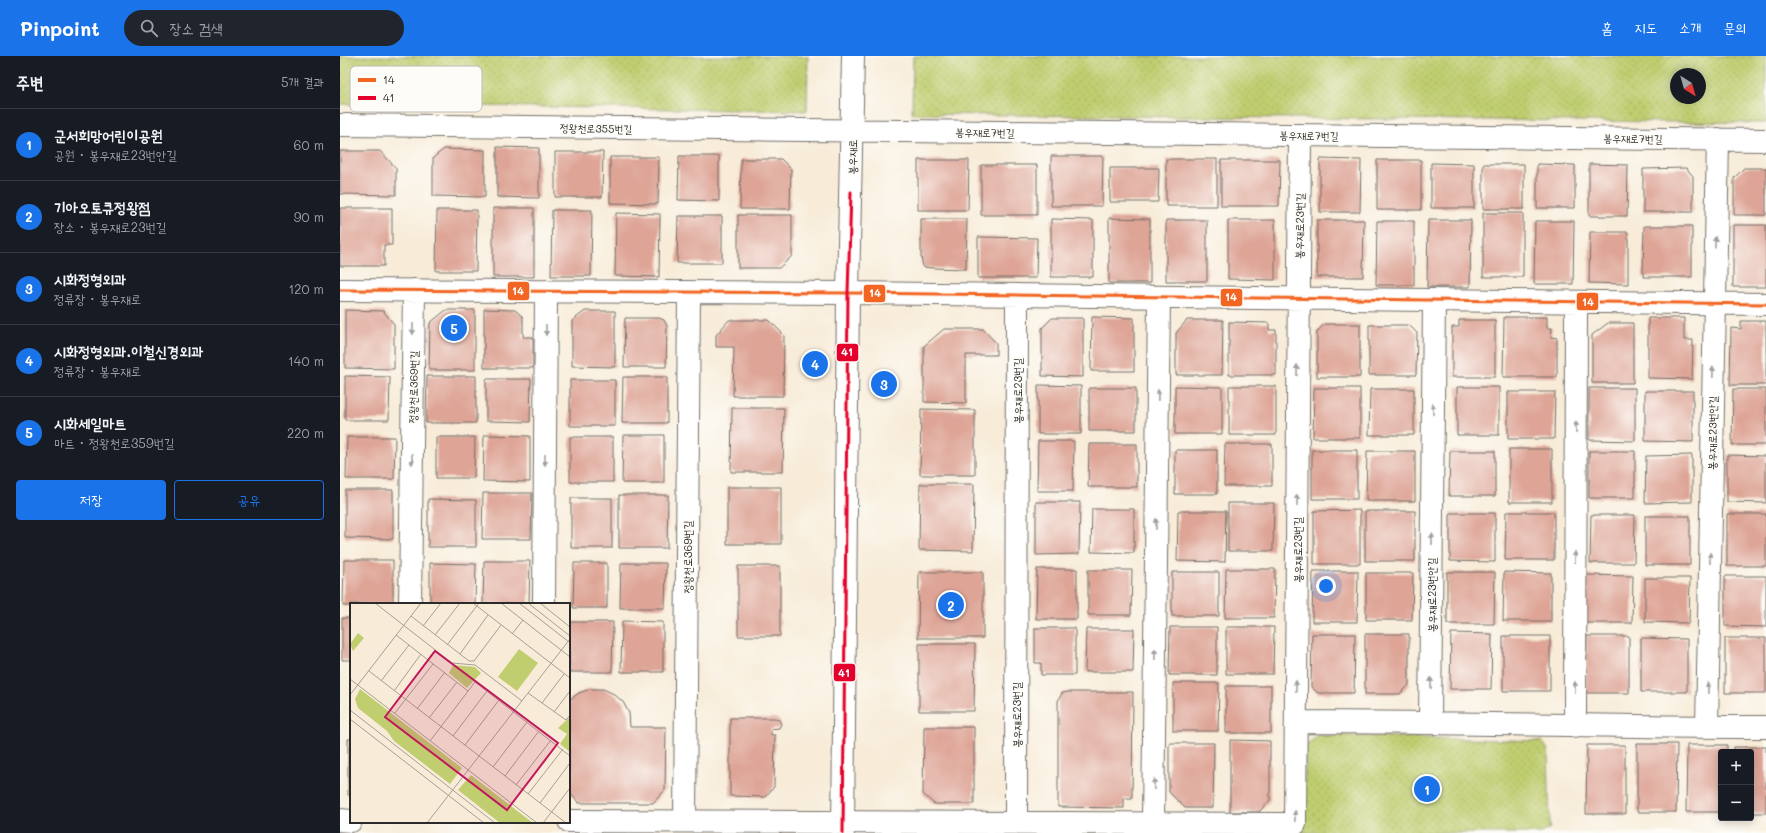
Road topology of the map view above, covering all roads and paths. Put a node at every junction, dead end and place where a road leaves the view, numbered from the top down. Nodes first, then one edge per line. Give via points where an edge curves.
1 (853, 56) edge
2 (340, 125) edge
3 (852, 130) junction
4 (1300, 135) junction
5 (1718, 139) junction
6 (1766, 140) edge
7 (340, 290) edge
8 (414, 290) junction
9 (546, 291) junction
10 (689, 292) junction
11 (848, 293) junction
12 (1017, 295) junction
13 (1159, 297) junction
14 (1298, 299) junction
15 (1434, 300) junction
16 (1576, 302) junction
17 (1714, 303) junction
18 (1766, 304) edge
19 (410, 603) edge
20 (544, 603) edge
21 (1296, 722) junction
22 (1430, 722) junction
23 (1575, 726) junction
24 (1707, 727) junction
25 (1766, 727) edge
26 (570, 821) edge
27 (685, 822) junction
28 (1016, 823) junction
29 (1153, 824) junction
30 (843, 828) edge

1 - 3 street, 봉우재로
2 - 3 street, 정왕천로355번길
3 - 4 street, 봉우재로7번길
3 - 11 street, 봉우재로
4 - 5 street, 봉우재로7번길
4 - 14 street, 봉우재로23번길
5 - 6 street, 봉우재로7번길
17 -> 5 street, 봉우재로23번안길
7 - 8 street
8 - 9 street
8 -> 19 street, 정왕천로369번길
9 - 10 street
9 -> 20 street
10 - 11 street
10 - 27 street, 정왕천로369번길
11 - 12 street
11 - 30 street, 봉우재로
12 - 13 street
12 - 28 street, 봉우재로23번길
13 - 14 street
29 -> 13 street
14 - 15 street
21 -> 14 street, 봉우재로23번길
15 - 16 street
22 -> 15 street, 봉우재로23번안길
16 - 17 street
23 -> 16 street
17 - 18 street
24 -> 17 street, 봉우재로23번안길
21 - 22 street
29 -> 21 street, 봉우재로23번길 via 1295,824
22 - 23 street
23 - 24 street
24 - 25 street
26 - 27 street
27 - 30 street
28 - 29 street, 봉우재로23번길
28 - 30 street, 봉우재로23번길

